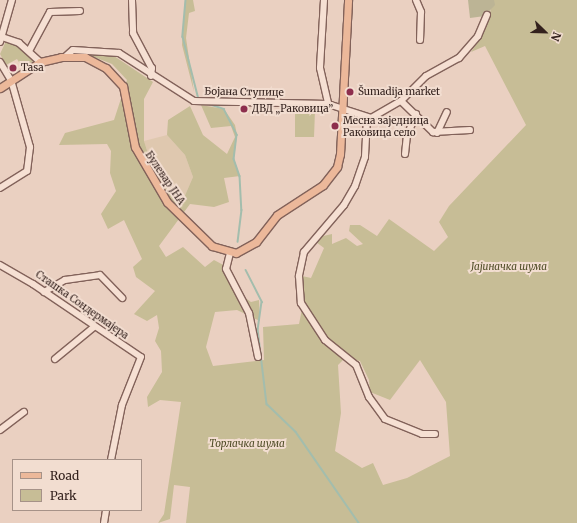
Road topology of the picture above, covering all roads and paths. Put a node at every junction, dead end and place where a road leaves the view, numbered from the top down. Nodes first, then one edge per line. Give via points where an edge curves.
1 (12, 0) edge
2 (132, 0) edge
3 (324, 0) edge
4 (348, 0) edge
5 (416, 0) edge
6 (80, 11) dead end
7 (487, 15) dead end
8 (1, 39) edge
9 (420, 40) dead end
10 (29, 51) junction
11 (66, 56) junction
12 (0, 62) edge
13 (40, 62) junction
14 (151, 76) junction
15 (11, 80) junction
16 (0, 88) edge
17 (401, 100) junction
18 (328, 104) junction
19 (342, 107) junction
20 (448, 112) dead end
21 (416, 114) junction
22 (367, 118) junction
23 (470, 130) dead end
24 (437, 133) junction
25 (404, 154) dead end
26 (0, 188) edge
27 (230, 253) junction
28 (0, 266) edge
29 (44, 292) junction
30 (122, 298) dead end
31 (94, 327) junction
32 (258, 357) dead end
33 (55, 360) dead end
34 (24, 412) dead end
35 (0, 430) edge
36 (435, 434) dead end
37 (110, 459) edge
38 (106, 511) edge
39 (104, 523) edge

1 - 8 street
2 - 14 street via 133,33 152,68
3 - 18 street via 320,62
4 - 19 main road
5 - 9 street via 421,12
6 - 10 street via 50,12
7 - 17 street via 468,49 426,76
8 - 10 street
10 - 13 street
11 - 13 main road, Булевар ЈНА
11 - 14 street, Бојана Ступице via 74,50 112,50 132,59
11 - 27 main road, Булевар ЈНА via 91,59 119,80 126,94 134,147 149,175 190,226 212,246
12 - 15 street
13 - 15 main road, Булевар ЈНА
14 - 18 street, Бојана Ступице via 199,101
15 - 16 main road, Булевар ЈНА
15 - 26 street via 28,133 30,165 27,171
17 - 21 street
17 - 22 street via 379,115
18 - 19 street, Бојана Ступице
19 - 22 street, Бојана Ступице
19 - 27 main road via 340,154 328,180 281,211 248,249
20 - 24 street
21 - 24 street
21 - 25 street via 407,136
22 - 36 street via 365,157 354,186 344,205 304,252 299,276 301,303 325,340 356,365 369,397 385,419 422,434
23 - 24 street
27 - 32 street via 226,269 249,313
28 - 29 street, Сташка Сондермајера
29 - 30 street via 66,280 100,275
29 - 31 street, Сташка Сондермајера
31 - 33 street
31 - 37 street, Сташка Сондермајера via 142,359 122,405
34 - 35 street
38 - 39 street

